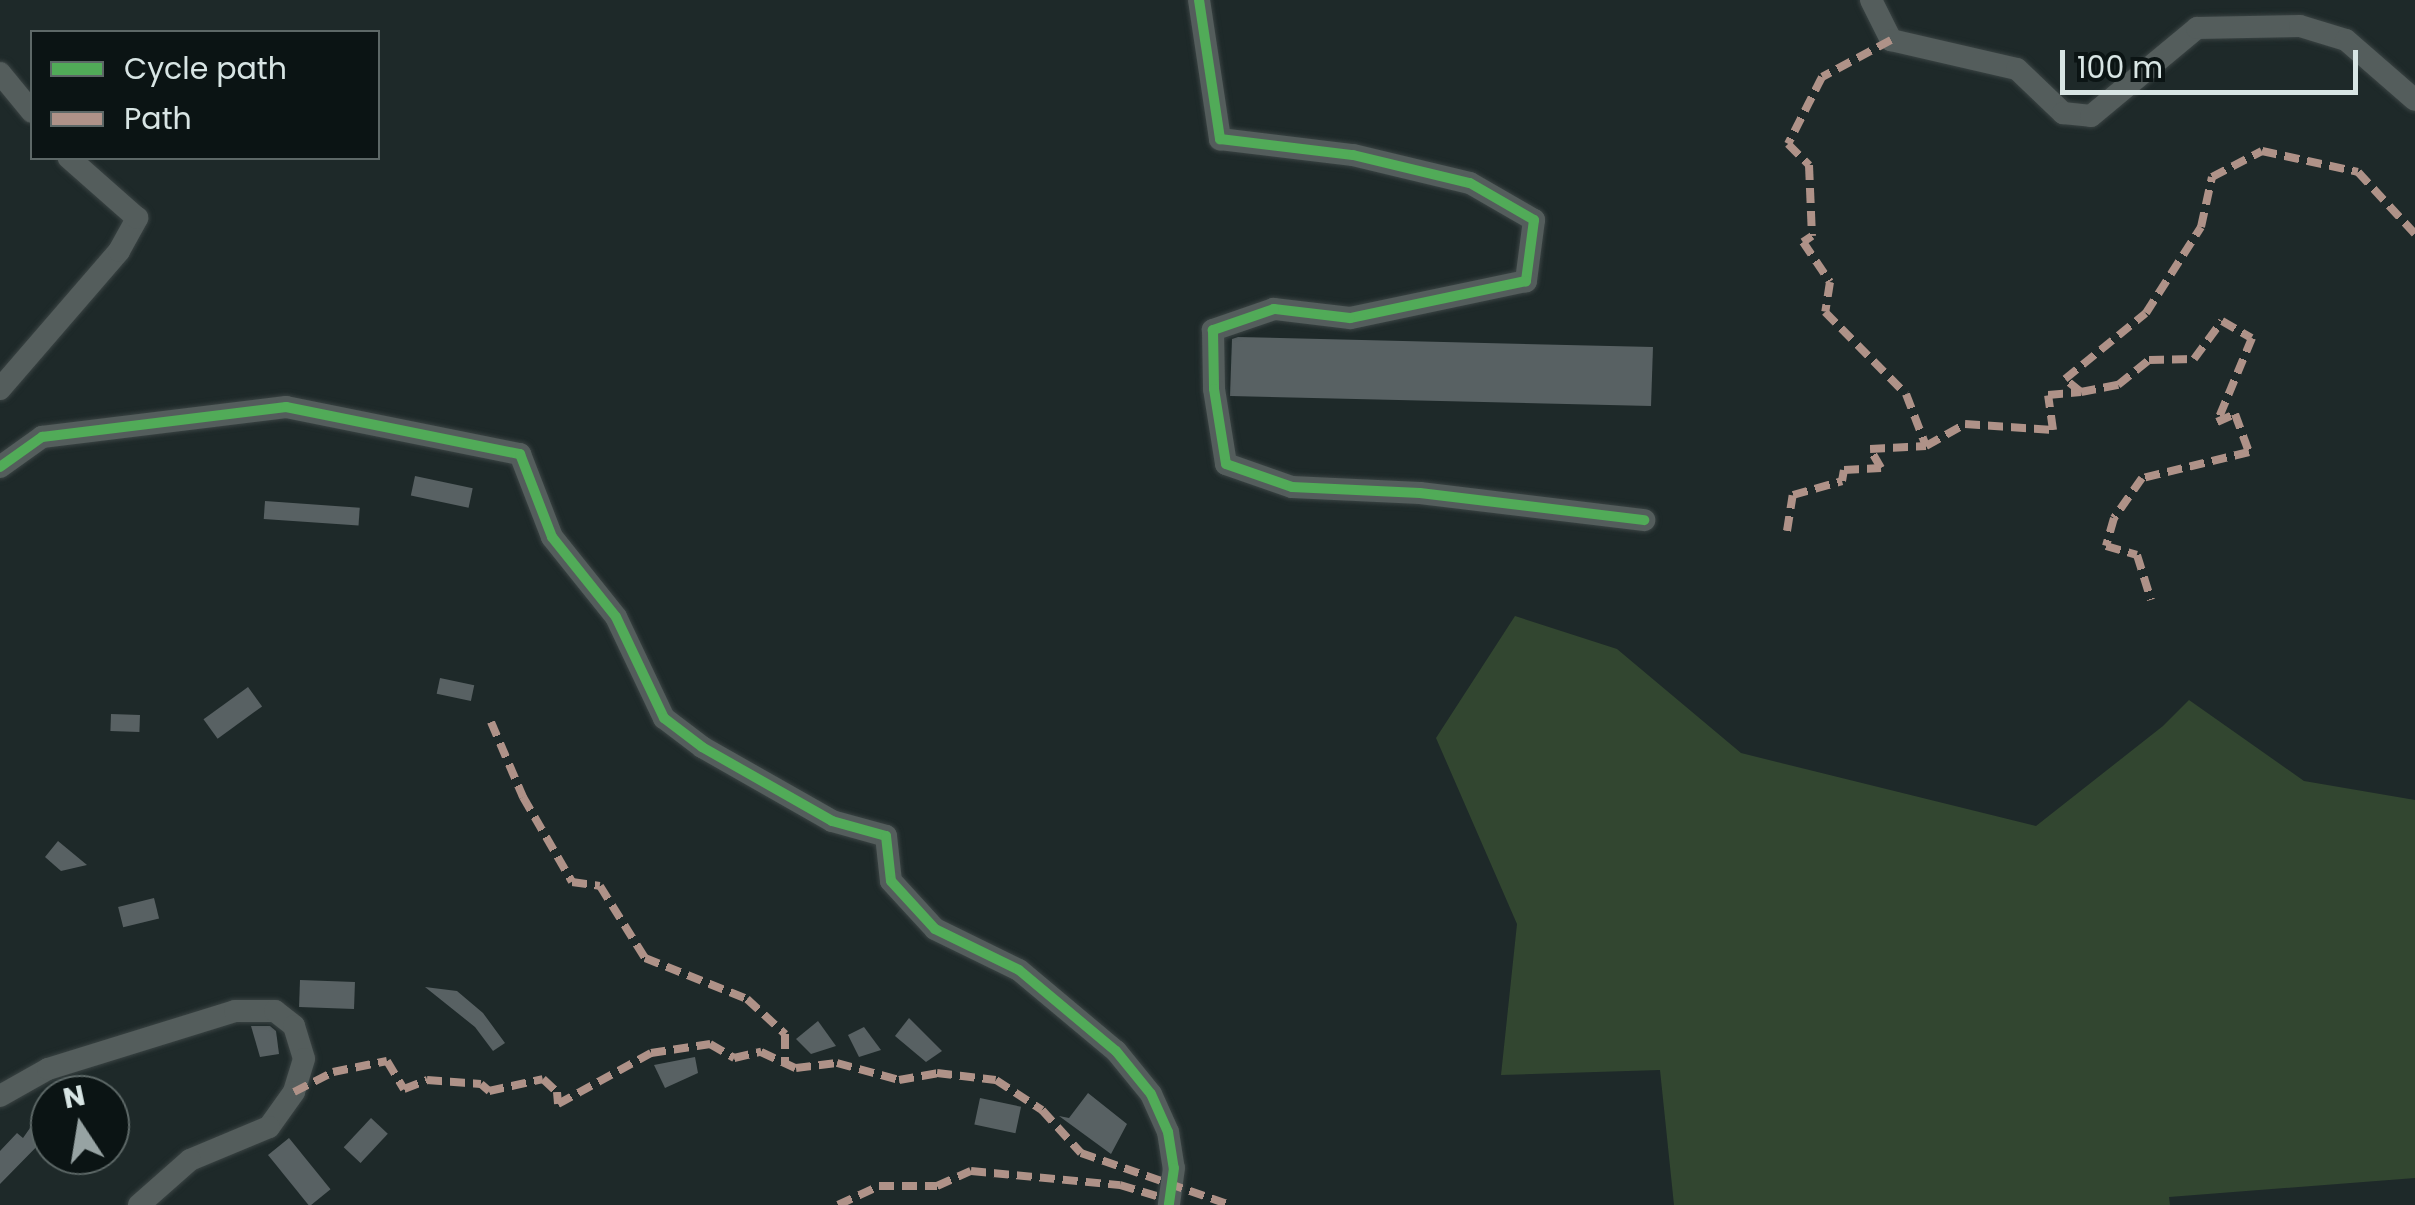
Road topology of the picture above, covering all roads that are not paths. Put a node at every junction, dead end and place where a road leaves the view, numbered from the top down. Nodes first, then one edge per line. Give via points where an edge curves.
1 (1199, 0) edge
2 (1871, 0) edge
3 (0, 72) edge
4 (2415, 100) edge
5 (30, 110) edge
6 (71, 160) edge
7 (0, 390) edge
8 (0, 467) edge
9 (1644, 520) dead end
10 (0, 1096) edge
11 (1175, 1204) edge
12 (139, 1205) edge

1 - 9 street via 1220,140 1353,155 1470,183 1534,220 1526,281 1350,318 1274,309 1213,330 1226,464 1292,488 1420,493
2 - 4 street via 1891,40 2017,69 2063,114 2091,116 2197,28 2300,26 2346,40
3 - 5 street
6 - 7 street via 137,218 120,251
8 - 11 street via 42,437 286,407 520,454 552,536 616,618 664,718 832,821 886,836 891,881 935,930 1019,970 1116,1051 1151,1094 1168,1132
10 - 12 street via 48,1069 234,1011 275,1010 294,1026 304,1059 294,1092 269,1127 190,1160

